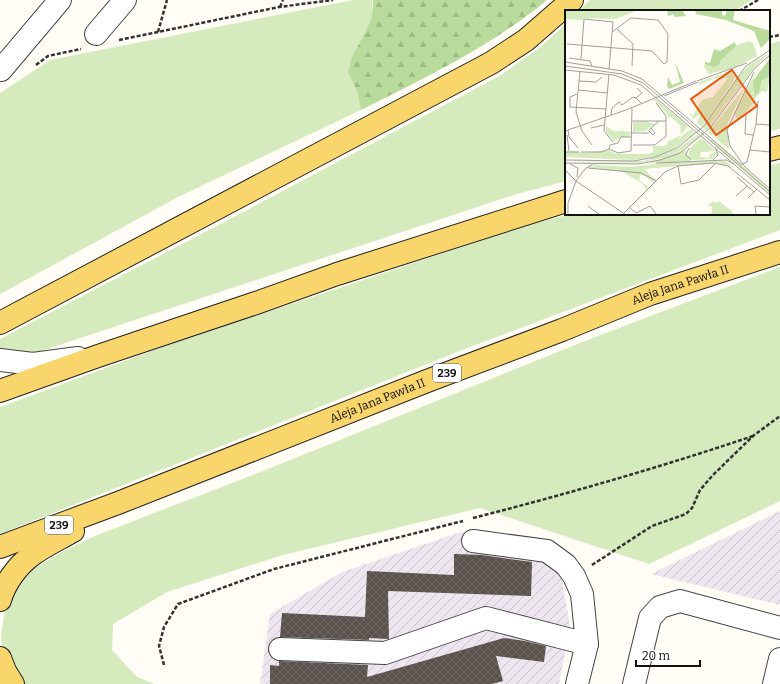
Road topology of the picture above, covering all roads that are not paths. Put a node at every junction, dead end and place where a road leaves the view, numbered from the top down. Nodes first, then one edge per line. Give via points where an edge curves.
1 (60, 0) edge
2 (124, 0) edge
3 (572, 0) edge
4 (98, 41) road end
5 (1, 70) dead end
6 (780, 147) edge
7 (770, 150) edge
8 (565, 201) edge
9 (780, 252) edge
10 (0, 323) edge
11 (98, 356) junction
12 (0, 360) edge
13 (0, 391) edge
14 (118, 503) junction
15 (473, 542) dead end
16 (0, 547) edge
17 (0, 600) edge
18 (780, 628) edge
19 (587, 644) junction
20 (280, 649) dead end
21 (0, 658) edge
22 (780, 659) edge
23 (13, 684) edge
24 (577, 684) edge
25 (634, 684) edge
26 (774, 684) edge

1 - 5 lane
2 - 4 lane
3 - 10 main road via 526,40 492,63
6 - 7 main road
8 - 11 main road via 337,274
9 - 14 main road, Aleja Jana Pawła II / 239 via 650,294
11 - 12 lane via 33,364
11 - 13 main road
14 - 16 main road, Aleja Jana Pawła II / 239
14 - 17 main road via 32,555 18,568 4,588
15 - 19 lane via 548,551 566,565 582,594
18 - 25 lane via 680,601 660,607 650,618
19 - 20 lane via 486,618 385,653
19 - 24 lane
21 - 23 main road via 4,672
22 - 26 lane

